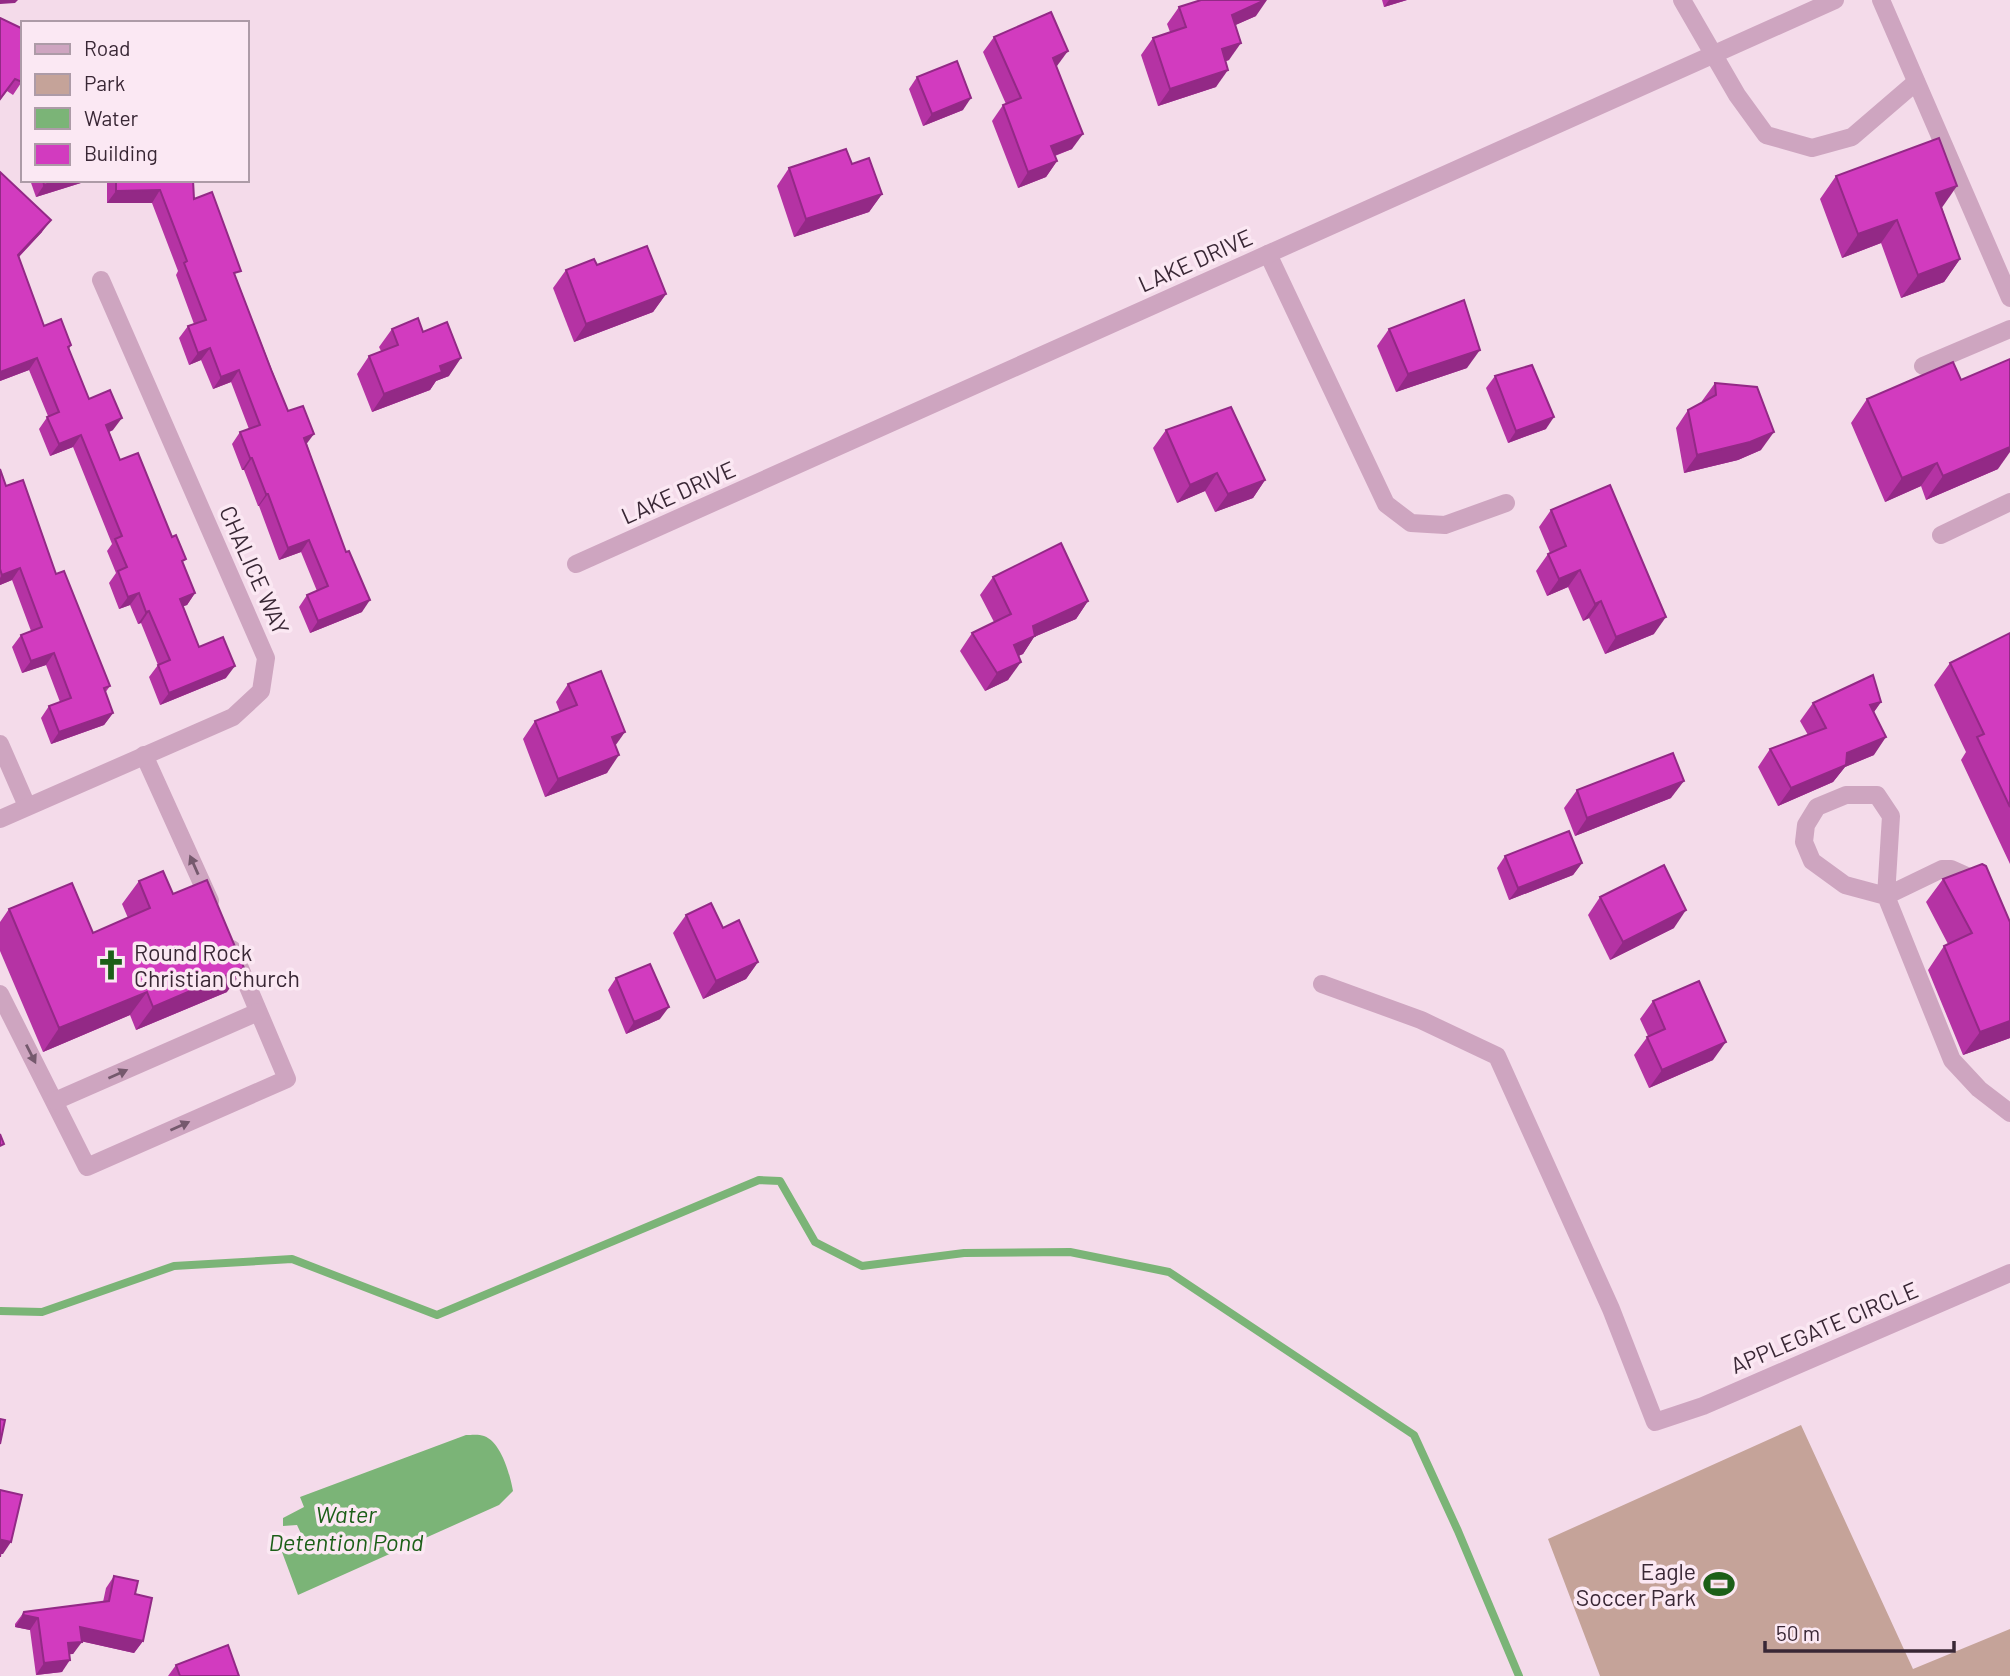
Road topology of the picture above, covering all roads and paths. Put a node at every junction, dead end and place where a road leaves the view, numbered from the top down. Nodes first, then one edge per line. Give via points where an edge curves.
1 (1682, 0) edge
2 (1835, 0) edge
3 (1881, 0) edge
4 (1712, 55) junction
5 (1916, 82) junction
6 (1268, 254) junction
7 (101, 280) dead end
8 (2010, 298) edge
9 (2010, 329) edge
10 (1923, 366) dead end
11 (2010, 502) edge
12 (1506, 503) dead end
13 (1941, 535) dead end
14 (576, 564) dead end
15 (0, 744) edge
16 (144, 755) junction
17 (27, 806) junction
18 (0, 819) edge
19 (1988, 895) edge
20 (1886, 896) junction
21 (216, 913) edge
22 (226, 937) edge
23 (1322, 984) dead end
24 (0, 993) edge
25 (258, 1012) junction
26 (55, 1101) junction
27 (2010, 1113) edge
28 (2010, 1273) edge

1 - 4 street
2 - 4 street, LAKE DRIVE
3 - 5 street
4 - 5 street via 1766,135 1812,148 1852,137
4 - 6 street, LAKE DRIVE
5 - 8 street
6 - 12 street via 1387,504 1411,523 1445,525
6 - 14 street, LAKE DRIVE
7 - 16 street, CHALICE WAY via 266,658 261,691 233,717
9 - 10 street
11 - 13 street
15 - 17 street
16 - 17 street, CHALICE WAY
21 -> 16 street
17 - 18 street, CHALICE WAY
19 - 20 street via 1983,883 1942,869
20 - 20 street via 1845,886 1812,861 1804,842 1805,825 1817,807 1846,795 1877,795 1891,816
20 - 27 street via 1952,1060
22 - 25 street
23 - 28 street, APPLEGATE CIRCLE via 1421,1020 1497,1056 1611,1309 1655,1422 1703,1406
24 -> 26 street
26 -> 25 street
26 -> 25 street via 87,1167 287,1079

